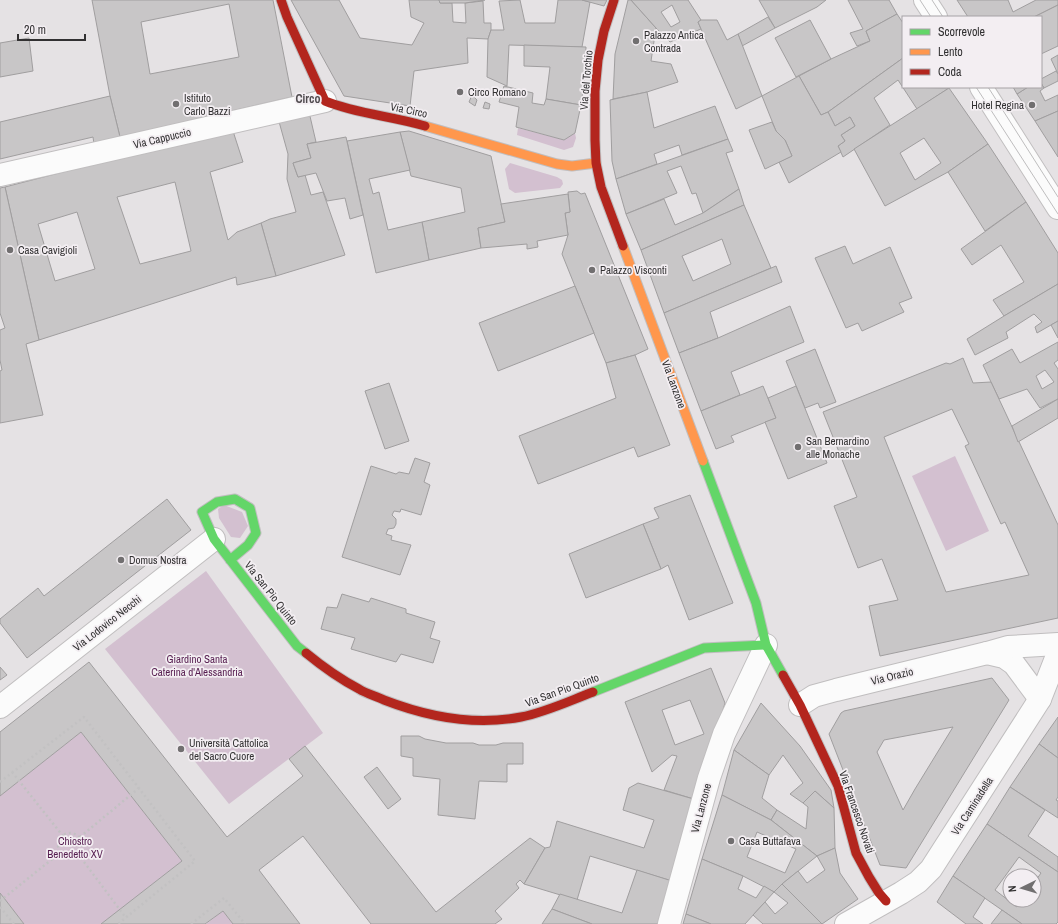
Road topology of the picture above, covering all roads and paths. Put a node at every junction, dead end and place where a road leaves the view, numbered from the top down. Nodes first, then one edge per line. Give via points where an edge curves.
1 (281, 0) edge
2 (614, 0) edge
3 (925, 0) edge
4 (935, 16) edge
5 (982, 88) edge
6 (325, 101) junction
7 (596, 163) junction
8 (0, 176) edge
9 (1058, 208) edge
10 (214, 539) junction
11 (230, 560) junction
12 (1058, 644) edge
13 (766, 645) junction
14 (987, 653) junction
15 (1058, 653) edge
16 (1040, 700) junction
17 (800, 705) junction
18 (0, 707) edge
19 (12, 772) junction
20 (0, 782) edge
21 (139, 788) junction
22 (63, 836) junction
23 (80, 837) junction
24 (61, 852) junction
25 (78, 854) junction
26 (0, 901) edge
27 (886, 901) junction
28 (0, 907) edge
29 (126, 918) junction
30 (14, 924) edge
31 (118, 924) edge
32 (191, 924) edge
33 (245, 924) edge
34 (669, 924) edge
35 (846, 924) edge

1 - 6 street
2 - 7 street, Via del Torchio via 598,60 594,140
3 - 4 street
5 - 9 street
6 - 7 street, Via Circo via 342,108 410,121 557,164 572,166
6 - 8 street, Via Cappuccio
7 - 13 street, Via Lanzone via 601,187 756,603
10 - 11 street
10 - 11 street via 202,512 218,502 235,499 250,508 256,533 248,545
10 - 18 street, Via Lodovico Necchi
11 - 13 street, Via San Pio Quinto via 297,646 317,662 360,690 400,706 436,716 493,721 527,715 545,711 703,648
12 - 14 street, Via Orazio via 1008,646
13 - 17 street, Via Francesco Novati
13 - 34 street, Via Lanzone via 724,734 709,778
14 - 16 street via 1014,664
14 - 17 street, Via Orazio via 814,696
15 - 16 street, Via Caminadella
16 - 27 street, Via Caminadella via 931,869 918,882
17 - 27 street, Via Francesco Novati via 838,786 856,853
19 - 20 path
19 - 21 path via 84,717
19 - 22 path
21 - 23 path
21 - 29 path via 195,861
22 - 23 path via 73,833
22 - 24 path via 59,846
23 - 25 path via 82,848
24 - 25 path via 71,856
24 - 26 path
25 - 29 path
27 - 35 street, Via Caminadella
28 - 30 path
29 - 31 path
32 - 33 path via 224,898

